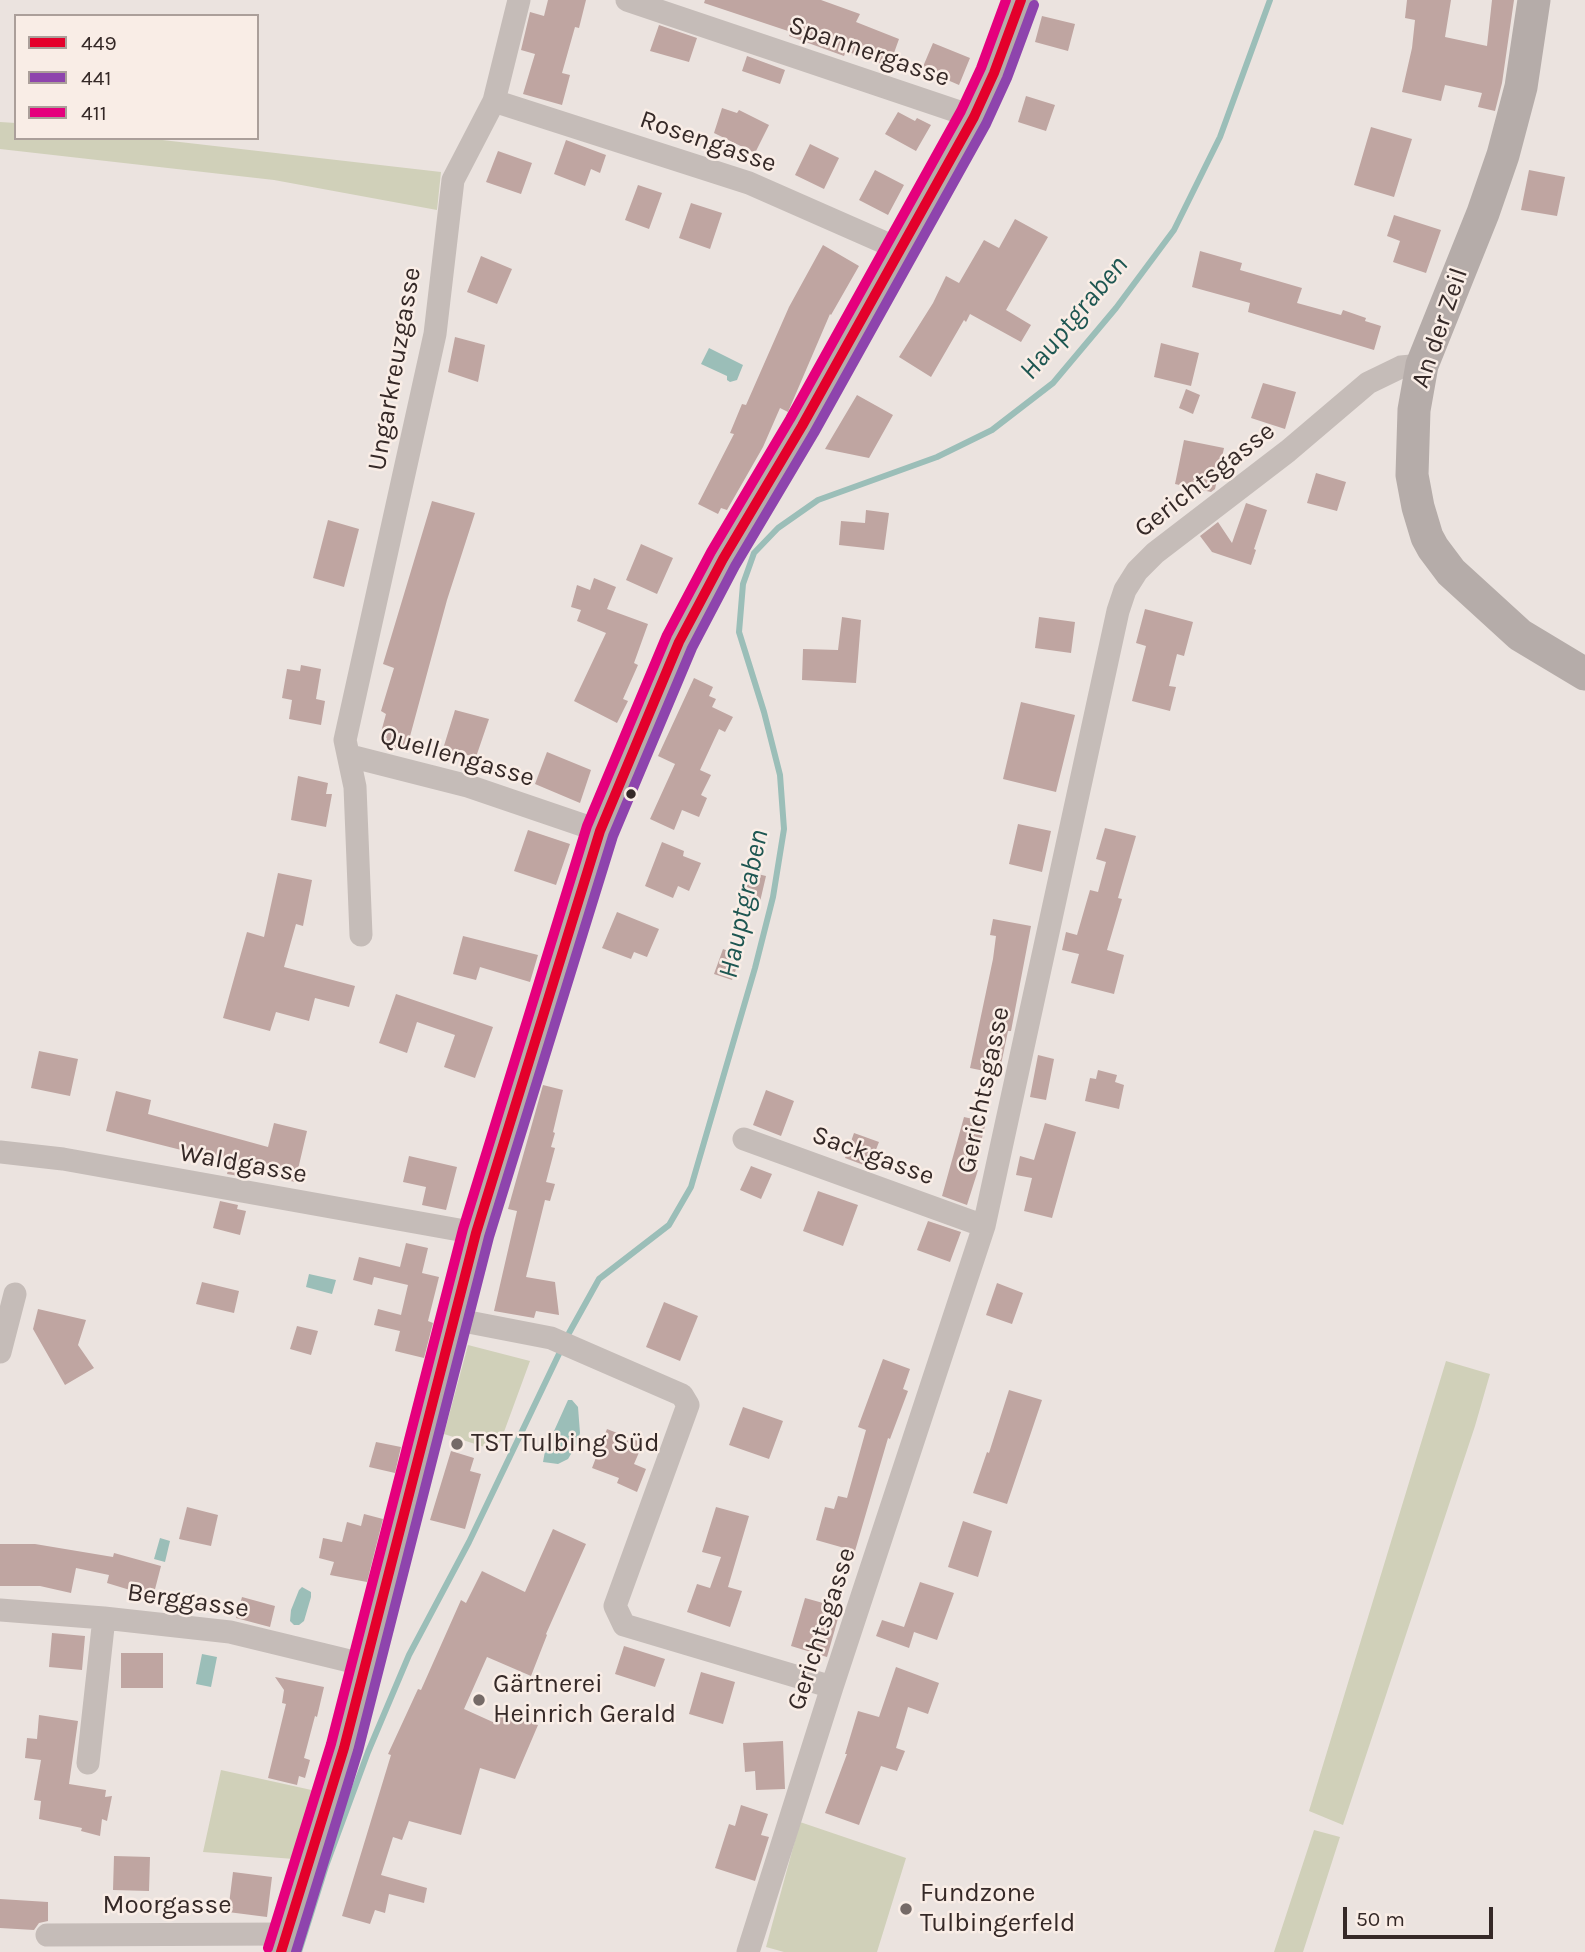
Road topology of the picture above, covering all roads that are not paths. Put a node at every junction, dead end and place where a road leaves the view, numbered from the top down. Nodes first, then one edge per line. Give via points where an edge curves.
1 (519, 0) edge
2 (627, 0) edge
3 (1021, 0) edge
4 (1534, 0) edge
5 (494, 101) junction
6 (974, 117) junction
7 (899, 249) junction
8 (1422, 365) junction
9 (1585, 674) edge
10 (349, 756) junction
11 (600, 831) junction
12 (361, 935) dead end
13 (744, 1139) dead end
14 (0, 1152) edge
15 (984, 1226) junction
16 (476, 1233) junction
17 (15, 1294) dead end
18 (453, 1319) junction
19 (0, 1352) edge
20 (0, 1610) edge
21 (104, 1618) junction
22 (366, 1665) junction
23 (832, 1687) junction
24 (88, 1763) dead end
25 (47, 1935) dead end
26 (284, 1943) edge
27 (748, 1952) edge

1 - 5 street, Ungarkreuzgasse
2 - 6 street, Spannergasse
3 - 6 street
4 - 8 street, An der Zeil via 1521,87 1503,155
5 - 7 street, Rosengasse via 749,183
5 - 10 street, Ungarkreuzgasse via 453,180 435,334 345,740
6 - 7 street
7 - 11 street via 679,642
8 - 9 street, An der Zeil via 1414,412 1412,475 1433,548 1468,589 1520,635
8 - 15 street, Gerichtsgasse via 1401,367 1368,383 1155,553 1125,590
10 - 11 street, Quellengasse via 468,786
10 - 12 street, Quellengasse via 355,787
11 - 16 street
13 - 15 street, Sackgasse
14 - 16 street, Waldgasse via 62,1159
15 - 23 street, Gerichtsgasse
16 - 18 street
17 - 19 street
18 - 22 street
18 - 23 street via 551,1338 682,1395 688,1405 615,1606 624,1625
20 - 21 street, Berggasse
21 - 22 street, Berggasse via 230,1632
21 - 24 street
22 - 26 street
23 - 27 street, Gerichtsgasse
25 - 26 street, Moorgasse

